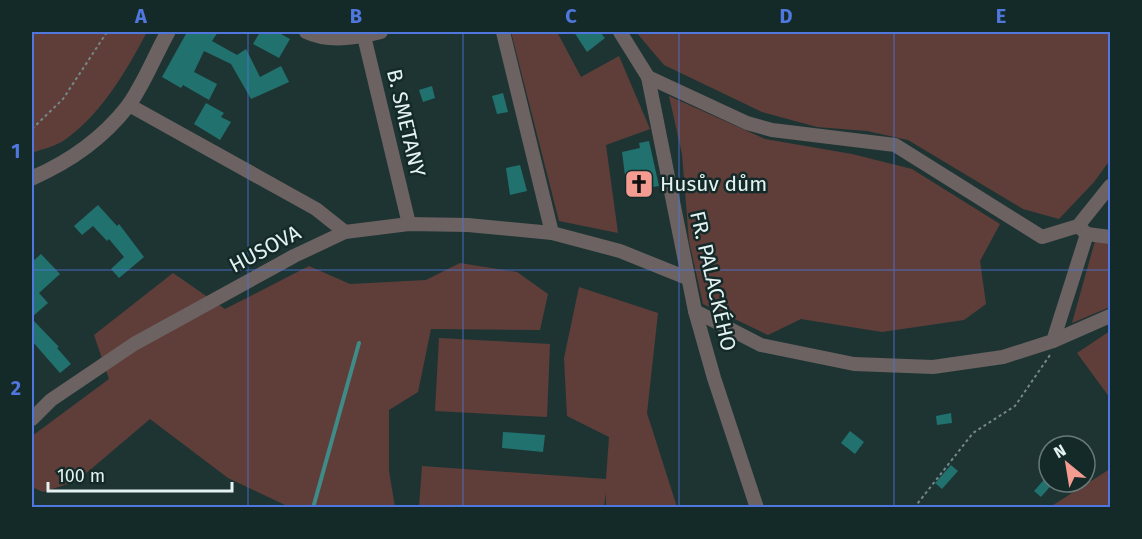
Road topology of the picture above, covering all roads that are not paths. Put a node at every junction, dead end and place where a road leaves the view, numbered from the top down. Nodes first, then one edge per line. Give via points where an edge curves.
1 (168, 32) edge
2 (306, 32) edge
3 (381, 32) edge
4 (503, 32) edge
5 (620, 32) edge
6 (363, 34) edge
7 (648, 77) junction
8 (129, 105) junction
9 (32, 178) edge
10 (1110, 186) edge
11 (409, 224) junction
12 (1082, 230) junction
13 (345, 232) junction
14 (552, 233) junction
15 (1110, 237) edge
16 (687, 278) junction
17 (695, 311) junction
18 (1110, 316) edge
19 (1053, 341) junction
20 (32, 419) edge
21 (757, 507) edge

1 - 8 street
2 - 6 street via 318,37
3 - 6 street
4 - 14 street
5 - 7 street, FR. PALACKÉHO
6 - 11 street, B. SMETANY
7 - 12 street via 747,123 772,130 895,145 1042,237
7 - 16 street, FR. PALACKÉHO
8 - 9 street via 87,147
8 - 13 street via 316,209
10 - 12 street
11 - 13 street, HUSOVA
11 - 14 street, HUSOVA
12 - 15 street
12 - 19 street
13 - 20 street, HUSOVA via 134,344 51,400
14 - 16 street, HUSOVA via 620,251
16 - 17 street, FR. PALACKÉHO
17 - 19 street via 761,345 854,364 933,367 1003,357
17 - 21 street, FR. PALACKÉHO
18 - 19 street

